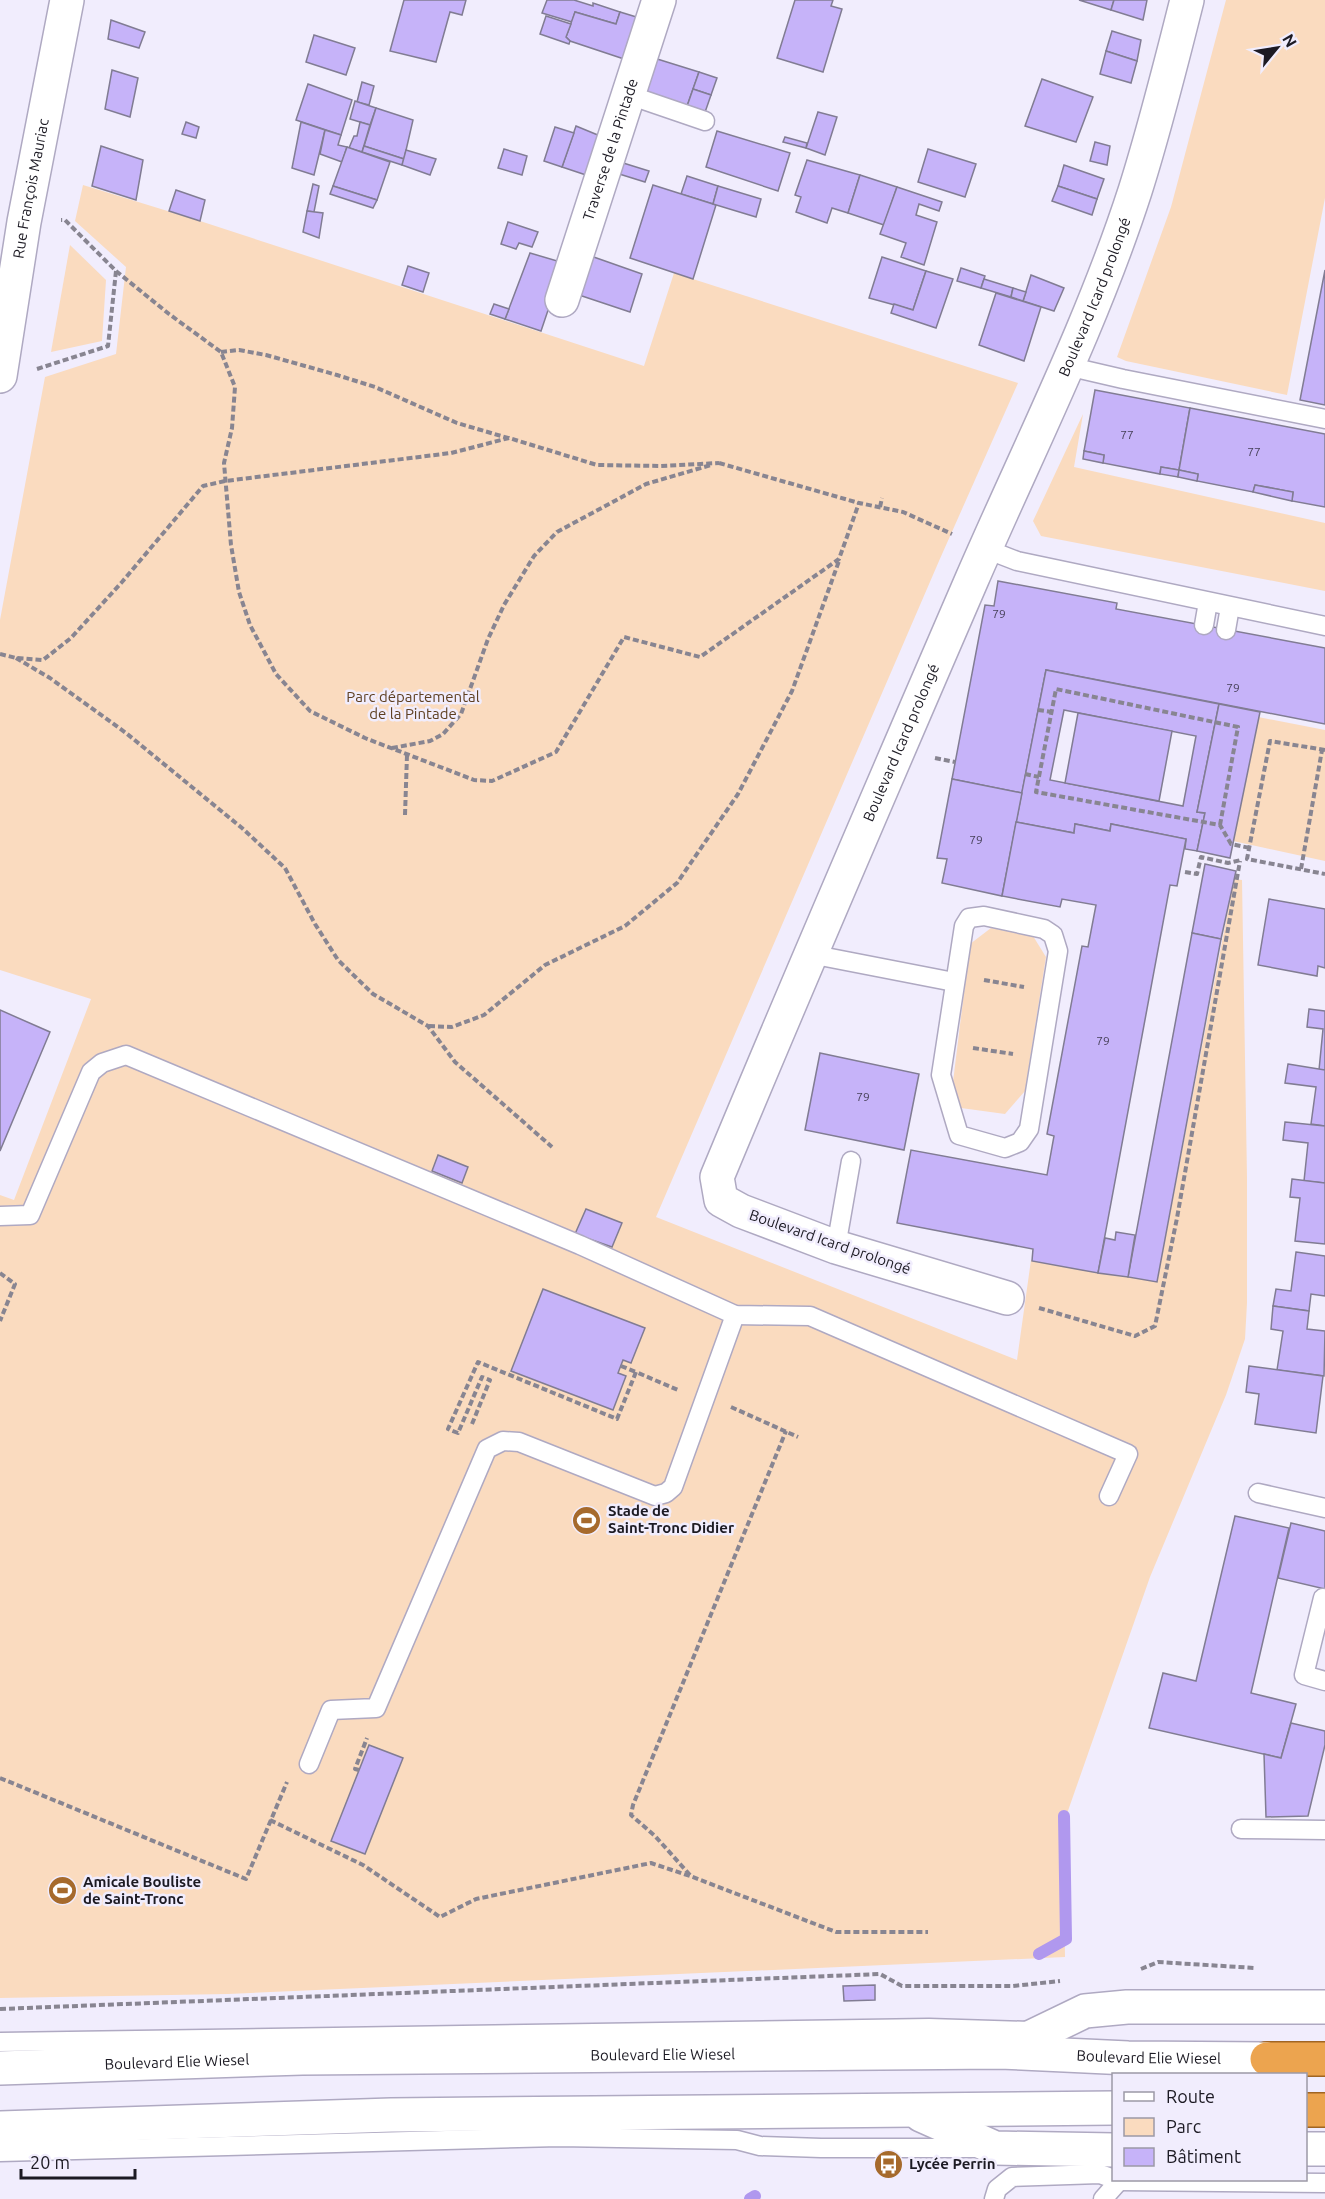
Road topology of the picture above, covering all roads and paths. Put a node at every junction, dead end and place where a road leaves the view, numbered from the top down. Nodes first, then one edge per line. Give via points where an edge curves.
1 (67, 0) edge
2 (659, 0) edge
3 (1187, 0) edge
4 (629, 95) junction
5 (705, 121) dead end
6 (24, 222) junction
7 (116, 271) junction
8 (562, 300) dead end
9 (221, 352) junction
10 (1067, 366) junction
11 (36, 369) dead end
12 (0, 376) edge
13 (1325, 419) edge
14 (508, 438) junction
15 (719, 463) junction
16 (225, 481) junction
17 (882, 498) dead end
18 (859, 503) junction
19 (880, 507) junction
20 (951, 534) dead end
21 (986, 549) junction
22 (839, 559) junction
23 (1208, 602) junction
24 (1230, 607) junction
25 (1204, 625) dead end
26 (1325, 626) edge
27 (1226, 630) dead end
28 (0, 654) edge
29 (16, 658) junction
30 (1038, 710) dead end
31 (1052, 712) junction
32 (391, 748) junction
33 (1324, 750) edge
34 (407, 754) junction
35 (1025, 774) dead end
36 (1039, 777) junction
37 (405, 814) dead end
38 (1220, 825) junction
39 (1250, 848) junction
40 (1247, 860) junction
41 (1240, 861) junction
42 (1301, 869) junction
43 (1185, 872) dead end
44 (1325, 874) edge
45 (810, 954) junction
46 (955, 978) junction
47 (1051, 991) junction
48 (428, 1026) junction
49 (945, 1044) junction
50 (1040, 1058) junction
51 (552, 1147) dead end
52 (851, 1161) dead end
53 (0, 1216) edge
54 (836, 1247) junction
55 (0, 1273) edge
56 (1006, 1299) joint
57 (735, 1315) junction
58 (0, 1321) edge
59 (621, 1366) dead end
60 (636, 1372) junction
61 (712, 1401) junction
62 (786, 1431) junction
63 (798, 1437) dead end
64 (487, 1449) junction
65 (1258, 1492) dead end
66 (1109, 1496) dead end
67 (1325, 1508) edge
68 (1323, 1598) dead end
69 (1325, 1681) edge
70 (365, 1743) dead end
71 (309, 1764) joint
72 (359, 1770) dead end
73 (0, 1778) edge
74 (270, 1820) junction
75 (1241, 1829) dead end
76 (1325, 1830) edge
77 (690, 1875) junction
78 (928, 1932) dead end
79 (1265, 1968) dead end
80 (1139, 1970) dead end
81 (1071, 1980) dead end
82 (1325, 2007) edge
83 (0, 2009) edge
84 (1043, 2032) junction
85 (0, 2042) edge
86 (1000, 2052) junction
87 (1266, 2059) joint
88 (1325, 2059) edge
89 (0, 2068) edge
90 (1112, 2108) edge
91 (1307, 2110) edge
92 (1325, 2110) edge
93 (911, 2111) junction
94 (0, 2128) edge
95 (995, 2148) junction
96 (1307, 2149) edge
97 (1325, 2149) edge
98 (0, 2152) edge
99 (1112, 2171) edge
100 (1112, 2172) edge
101 (1112, 2178) edge
102 (1154, 2181) edge
103 (1325, 2183) edge
104 (1192, 2190) edge
105 (994, 2199) edge
106 (1102, 2199) edge

1 - 6 street, Rue François Mauriac
2 - 4 street, Traverse de la Pintade
3 - 10 street, Boulevard Icard prolongé via 1135,192
4 - 5 lane
4 - 8 street, Traverse de la Pintade
6 - 7 path via 65,220
6 - 12 street, Rue François Mauriac
7 - 9 path
7 - 11 path via 108,346
9 - 14 path via 239,350 266,355 337,375 457,423
9 - 16 path via 236,387 224,463
10 - 13 lane
10 - 21 street, Boulevard Icard prolongé
14 - 15 path via 597,465
14 - 16 path via 439,455
15 - 18 path
15 - 32 path via 646,484 557,532 534,556 504,605 461,714 443,734 430,741
16 - 29 path via 203,486 71,638 43,660
16 - 32 path via 239,592 250,625 276,674 310,711
17 - 19 path
18 - 19 path
18 - 22 path
19 - 20 path via 903,512
21 - 23 lane via 1017,561
21 - 45 street, Boulevard Icard prolongé
22 - 34 path via 700,657 624,637 556,752 492,782 474,780
22 - 48 path via 792,691 738,794 677,883 625,926 545,965 484,1015 452,1027
23 - 24 lane
23 - 25 lane
24 - 26 lane
24 - 27 lane
28 - 29 path
29 - 48 path via 126,733 242,828 285,868 338,960 373,994
30 - 31 path
31 - 36 path
31 - 38 path via 1056,688 1238,727
32 - 34 path
33 - 39 path via 1270,741
33 - 42 path
34 - 37 path
35 - 36 path
36 - 38 path via 1036,792
38 - 39 path via 1231,844
39 - 40 path
40 - 41 path
40 - 42 path
41 - 43 path via 1228,863 1201,857 1197,874
41 - 56 path via 1155,1326 1135,1336
42 - 44 path
45 - 46 lane
45 - 54 street, Boulevard Icard prolongé via 717,1177 721,1200
46 - 47 path
46 - 47 lane via 964,926 969,918 984,916 1044,929 1053,935 1058,951
46 - 49 lane
47 - 50 lane
48 - 51 path via 455,1062
49 - 50 path
49 - 50 lane via 941,1075 959,1135 1005,1148 1020,1142 1029,1129
52 - 54 lane
53 - 57 lane via 30,1215 91,1072 126,1056 580,1245
54 - 56 street, Boulevard Icard prolongé
55 - 58 path via 15,1284
57 - 61 lane
57 - 66 lane via 810,1316 1128,1454
59 - 60 path
60 - 61 path
60 - 64 path via 617,1419 478,1362 448,1429 458,1433 482,1377 490,1380 465,1440
61 - 62 path
61 - 64 lane via 673,1487 655,1496 519,1442 503,1441
62 - 63 path
62 - 77 path via 633,1804 631,1815
64 - 71 lane via 376,1708 331,1710
65 - 67 lane
68 - 69 lane via 1304,1675
70 - 72 path via 355,1769
71 - 74 path via 288,1779
73 - 74 path via 246,1879
74 - 77 path via 363,1865 440,1917 476,1899 651,1863
75 - 76 lane
77 - 78 path via 836,1932
79 - 80 path via 1158,1962
81 - 83 path via 1013,1986 902,1986 880,1974
82 - 84 street via 1127,2007 1085,2011
84 - 85 lane via 929,2028
84 - 86 street
86 - 87 street, Boulevard Elie Wiesel
86 - 89 street, Boulevard Elie Wiesel via 302,2058
87 - 88 highway, Boulevard Elie Wiesel
90 - 93 street
91 - 92 highway
93 - 94 street via 391,2115
93 - 95 street
95 - 98 lane via 821,2148 760,2146 736,2140 559,2137
95 - 99 street
96 - 97 street
100 - 105 lane via 1012,2177 997,2189
101 - 106 lane
102 - 104 lane
103 - 104 lane

